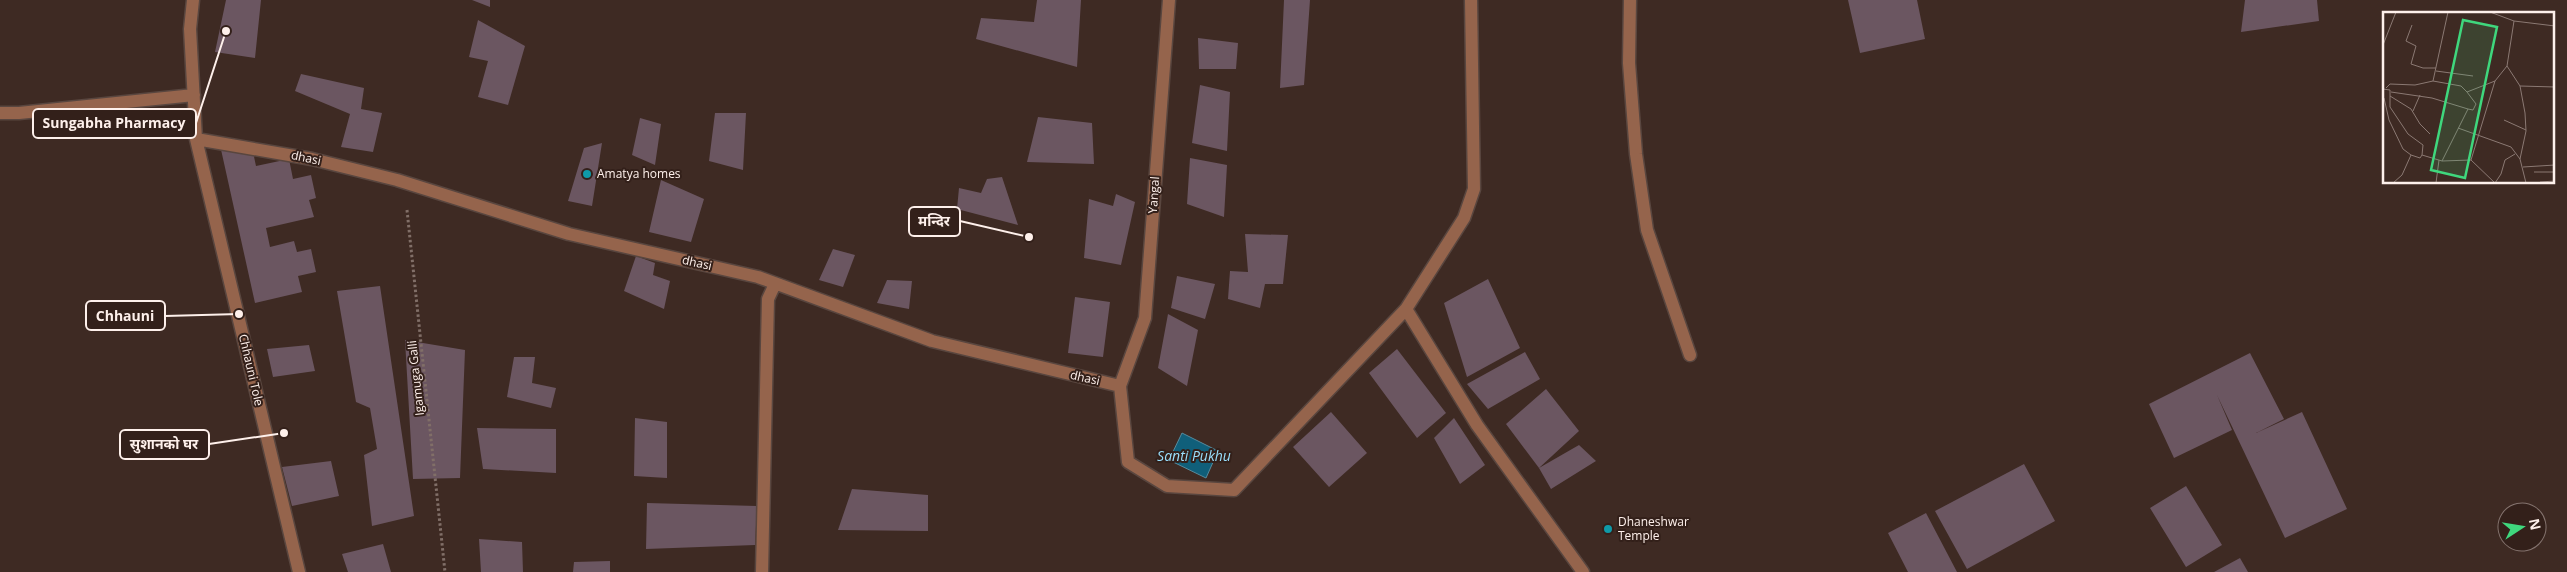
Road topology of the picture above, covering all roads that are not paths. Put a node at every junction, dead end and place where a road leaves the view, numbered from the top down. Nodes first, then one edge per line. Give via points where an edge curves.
1 (193, 0) edge
2 (1169, 0) edge
3 (1472, 0) edge
4 (1630, 0) edge
5 (194, 95) junction
6 (0, 113) edge
7 (196, 139) junction
8 (775, 284) junction
9 (1406, 309) junction
10 (1690, 356) dead end
11 (1120, 386) junction
12 (299, 572) edge
13 (762, 572) edge
14 (1583, 572) edge

1 - 5 street, Chhauni Tole via 190,29
2 - 11 street, Yangal via 1145,318
3 - 9 street via 1474,189 1464,218
4 - 10 street via 1629,63 1636,154 1648,230
5 - 6 street
5 - 7 street, Chhauni Tole
7 - 8 street, dhasi via 270,151 404,182 569,234 758,277
7 - 12 street, Chhauni Tole
8 - 11 street, dhasi via 932,342
8 - 13 street via 768,299
9 - 11 street via 1234,490 1167,486 1128,462
9 - 14 street via 1477,426

